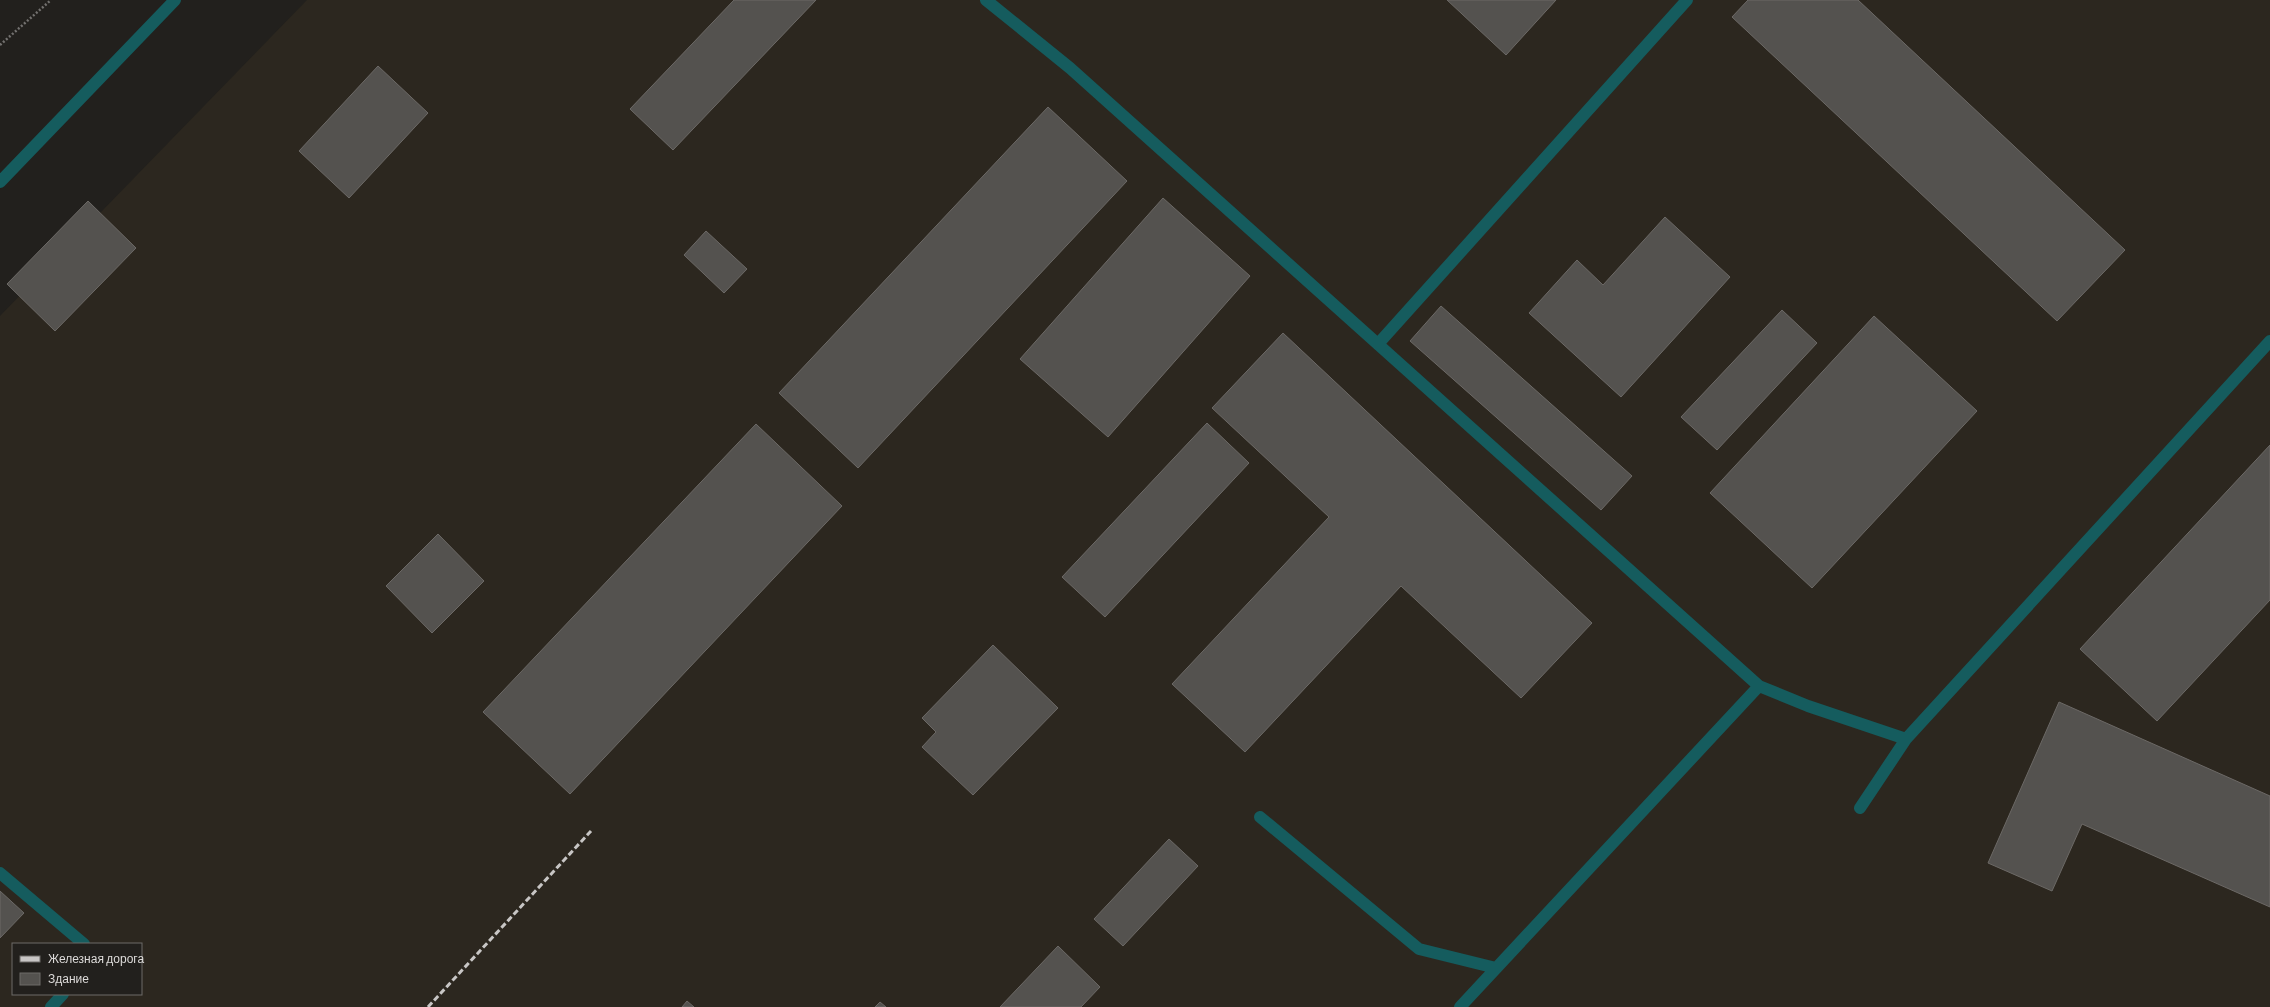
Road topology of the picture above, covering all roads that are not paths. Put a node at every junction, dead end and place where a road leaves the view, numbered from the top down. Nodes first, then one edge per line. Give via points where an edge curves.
1 (174, 0) edge
2 (986, 0) edge
3 (1687, 0) edge
4 (0, 182) edge
5 (2270, 341) edge
6 (1378, 344) junction
7 (1759, 686) junction
8 (1906, 738) junction
9 (1860, 808) dead end
10 (1260, 817) dead end
11 (0, 873) edge
12 (83, 943) edge
13 (1496, 968) junction
14 (62, 995) edge
15 (50, 1007) edge
16 (1460, 1007) edge

1 - 4 lane
2 - 6 lane via 1070,68
3 - 6 lane
5 - 8 lane
6 - 7 lane
7 - 8 lane via 1808,706
7 - 13 lane
8 - 9 lane
10 - 13 lane via 1419,949
11 - 12 lane
13 - 16 lane
14 - 15 lane

